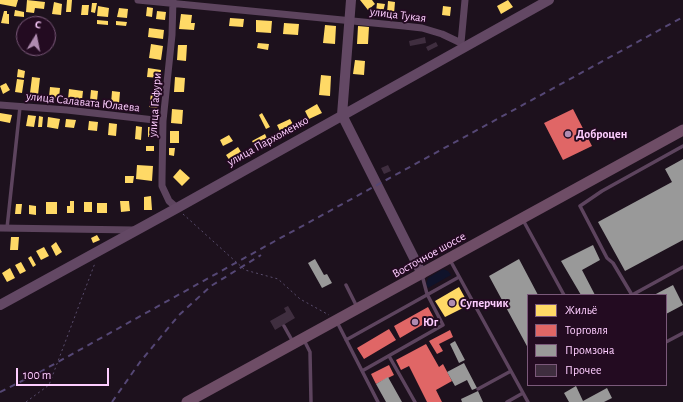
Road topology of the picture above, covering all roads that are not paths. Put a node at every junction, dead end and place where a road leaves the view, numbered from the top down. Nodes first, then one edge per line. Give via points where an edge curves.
1 (138, 0) edge
2 (351, 0) edge
3 (465, 0) edge
4 (549, 0) edge
5 (173, 2) edge
6 (349, 21) junction
7 (462, 46) junction
8 (0, 105) edge
9 (20, 107) junction
10 (342, 115) junction
11 (163, 121) junction
12 (683, 130) edge
13 (683, 146) edge
14 (176, 208) junction
15 (522, 219) junction
16 (3, 228) edge
17 (134, 230) junction
18 (450, 259) junction
19 (683, 267) edge
20 (422, 274) junction
21 (459, 277) junction
22 (346, 285) dead end
23 (427, 294) junction
24 (563, 294) edge
25 (631, 294) edge
26 (634, 294) edge
27 (0, 305) edge
28 (358, 308) junction
29 (336, 320) junction
30 (284, 326) dead end
31 (683, 332) edge
32 (298, 340) junction
33 (346, 340) junction
34 (667, 341) edge
35 (389, 356) junction
36 (362, 371) junction
37 (511, 371) junction
38 (478, 389) dead end
39 (523, 393) junction
40 (187, 402) edge
41 (311, 402) edge
42 (378, 402) edge
43 (414, 402) edge
44 (507, 402) edge
45 (528, 402) edge

1 - 5 street, улица Тукая
2 - 6 main road
3 - 7 street
4 - 7 main road, улица Пархоменко
5 - 6 street, улица Тукая
5 - 11 street, улица Гафури
6 - 7 street, улица Тукая via 422,28 442,34
6 - 10 main road
7 - 10 main road, улица Пархоменко
8 - 9 street, улица Салавата Юлаева
9 - 11 street, улица Салавата Юлаева
9 - 16 lane
10 - 14 main road, улица Пархоменко
10 - 20 main road
11 - 14 street, улица Гафури via 162,186 169,201
12 - 15 main road, Восточное шоссе
13 - 25 lane via 580,206 607,258 614,263
14 - 17 main road, улица Пархоменко
15 - 18 main road, Восточное шоссе
15 - 24 lane
16 - 17 street
17 - 27 main road, улица Пархоменко
18 - 20 main road, Восточное шоссе
18 - 21 lane
19 - 26 lane
20 - 23 lane
20 - 28 main road, Восточное шоссе
21 - 23 lane
21 - 37 lane
22 - 28 lane
23 - 33 lane
23 - 35 lane via 443,325
28 - 29 main road, Восточное шоссе
29 - 32 main road, Восточное шоссе
29 - 33 lane
30 - 32 lane
31 - 34 lane
32 - 40 main road, Восточное шоссе
32 - 41 lane via 310,352
33 - 36 lane
35 - 36 lane
35 - 43 lane
36 - 42 lane
37 - 38 lane
37 - 39 lane
39 - 44 lane
39 - 45 lane

